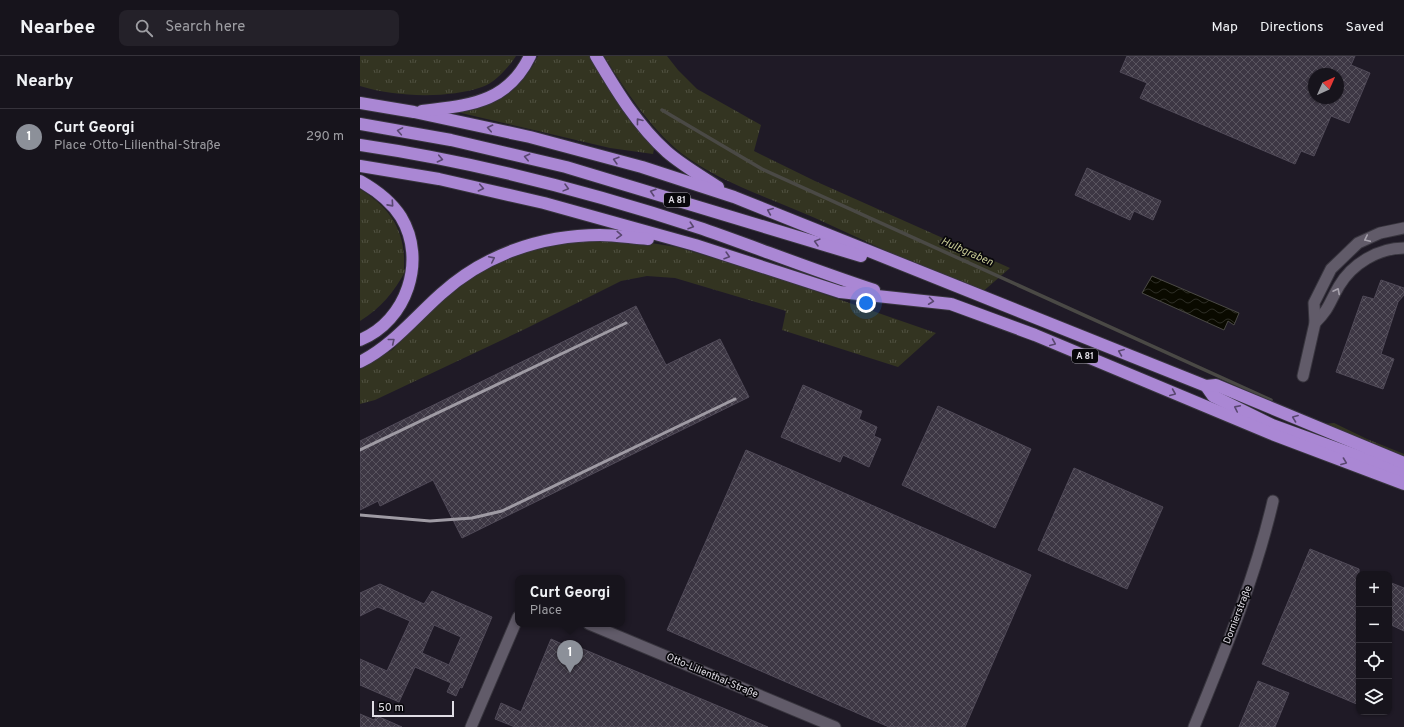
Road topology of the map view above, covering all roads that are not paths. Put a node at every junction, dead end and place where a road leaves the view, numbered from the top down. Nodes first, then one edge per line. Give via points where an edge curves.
1 (530, 56) edge
2 (596, 56) edge
3 (360, 103) edge
4 (414, 112) junction
5 (360, 124) edge
6 (360, 145) edge
7 (360, 166) edge
8 (360, 181) edge
9 (734, 197) junction
10 (1404, 228) edge
11 (676, 240) junction
12 (1404, 248) edge
13 (892, 297) junction
14 (987, 297) junction
15 (1315, 322) junction
16 (360, 340) edge
17 (360, 362) edge
18 (1303, 376) dead end
19 (1206, 386) junction
20 (1272, 430) junction
21 (1309, 444) junction
22 (1404, 463) edge
23 (1404, 473) edge
24 (1404, 484) edge
25 (1273, 501) dead end
26 (515, 624) edge
27 (596, 627) edge
28 (471, 727) edge
29 (835, 727) edge
30 (1194, 727) edge

1 - 4 highway via 508,86 490,98 466,106
9 -> 2 highway via 684,165 649,134 623,100
3 - 4 highway
9 -> 4 highway via 574,148
14 -> 5 highway, A 81 via 925,279 835,247 594,175 480,146
6 -> 13 highway, A 81 via 478,167 614,202 720,235
7 -> 11 highway via 513,195
8 -> 16 highway via 380,193 398,212 407,229 412,253 411,278 401,304 383,325
14 -> 9 highway
10 -> 15 street via 1380,233 1358,243 1343,256 1331,269 1314,303
11 -> 13 highway via 840,292
17 -> 11 highway via 393,341 463,276 489,260 519,248 549,239 583,235
15 -> 12 street via 1328,311 1340,286 1351,272 1366,259 1382,251
13 -> 20 highway, A 81 via 951,304 984,314
19 -> 14 highway, A 81
15 - 18 street
20 -> 19 highway, A 81 via 1213,396
22 -> 19 highway, A 81 via 1216,386
20 - 21 highway, A 81
21 - 23 highway, A 81
21 -> 24 highway, A 81
25 - 30 street, Dornierstraße via 1262,547 1246,595
26 - 28 street
27 - 29 street, Otto-Lilienthal-Straße

